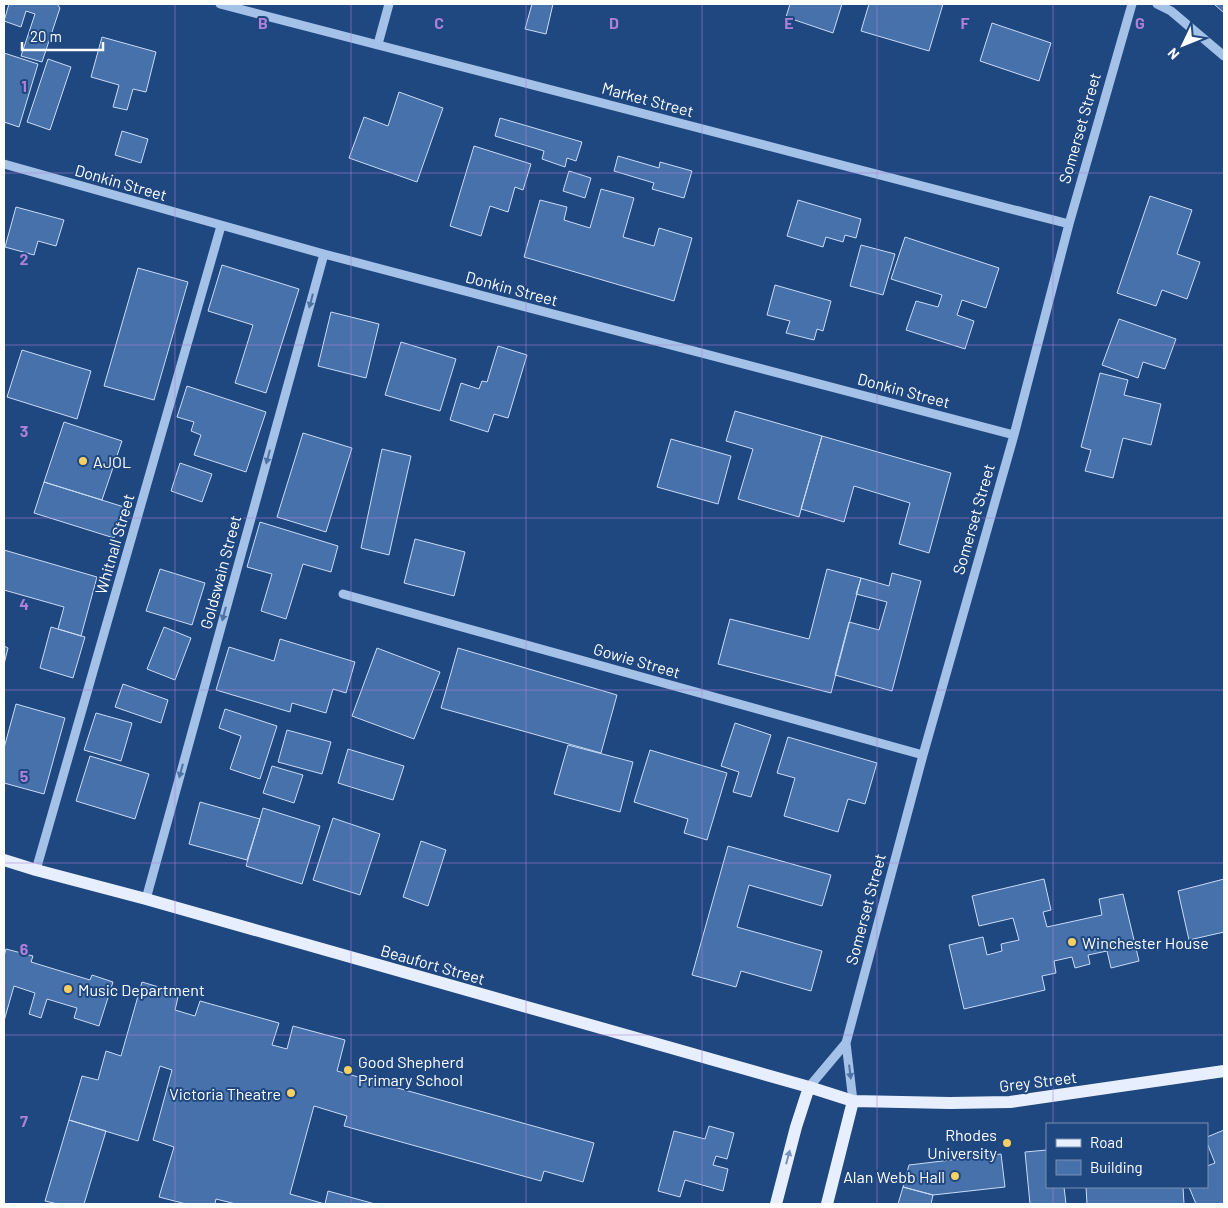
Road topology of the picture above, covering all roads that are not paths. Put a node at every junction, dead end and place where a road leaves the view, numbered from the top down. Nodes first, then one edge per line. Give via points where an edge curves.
1 (220, 4) edge
2 (389, 4) edge
3 (1132, 4) edge
4 (1157, 4) edge
5 (378, 44) junction
6 (1224, 56) edge
7 (4, 164) edge
8 (1069, 224) junction
9 (220, 226) junction
10 (324, 254) junction
11 (1014, 435) junction
12 (343, 594) dead end
13 (923, 755) junction
14 (4, 860) edge
15 (36, 870) junction
16 (146, 899) junction
17 (846, 1043) junction
18 (1224, 1071) edge
19 (809, 1087) junction
20 (853, 1101) junction
21 (776, 1204) edge
22 (827, 1204) edge

1 - 5 street, Market Street
2 - 5 street
3 - 8 street, Somerset Street
4 - 6 street via 1171,11
5 - 8 street, Market Street
7 - 9 street, Donkin Street
8 - 11 street, Somerset Street
9 - 10 street, Donkin Street
9 - 15 street, Whitnall Street
10 - 11 street, Donkin Street
10 -> 16 street, Goldswain Street
11 - 13 street, Somerset Street
12 - 13 street, Gowie Street
13 - 17 street, Somerset Street
14 - 15 main road, Beaufort Street
15 - 16 main road, Beaufort Street
16 - 19 main road, Beaufort Street
17 - 19 street, Somerset Street
17 -> 20 street, Somerset Street
18 - 20 main road, Grey Street via 1010,1102
19 - 20 main road, Beaufort Street
21 -> 19 main road, Somerset Street
20 - 22 main road, Somerset Street

